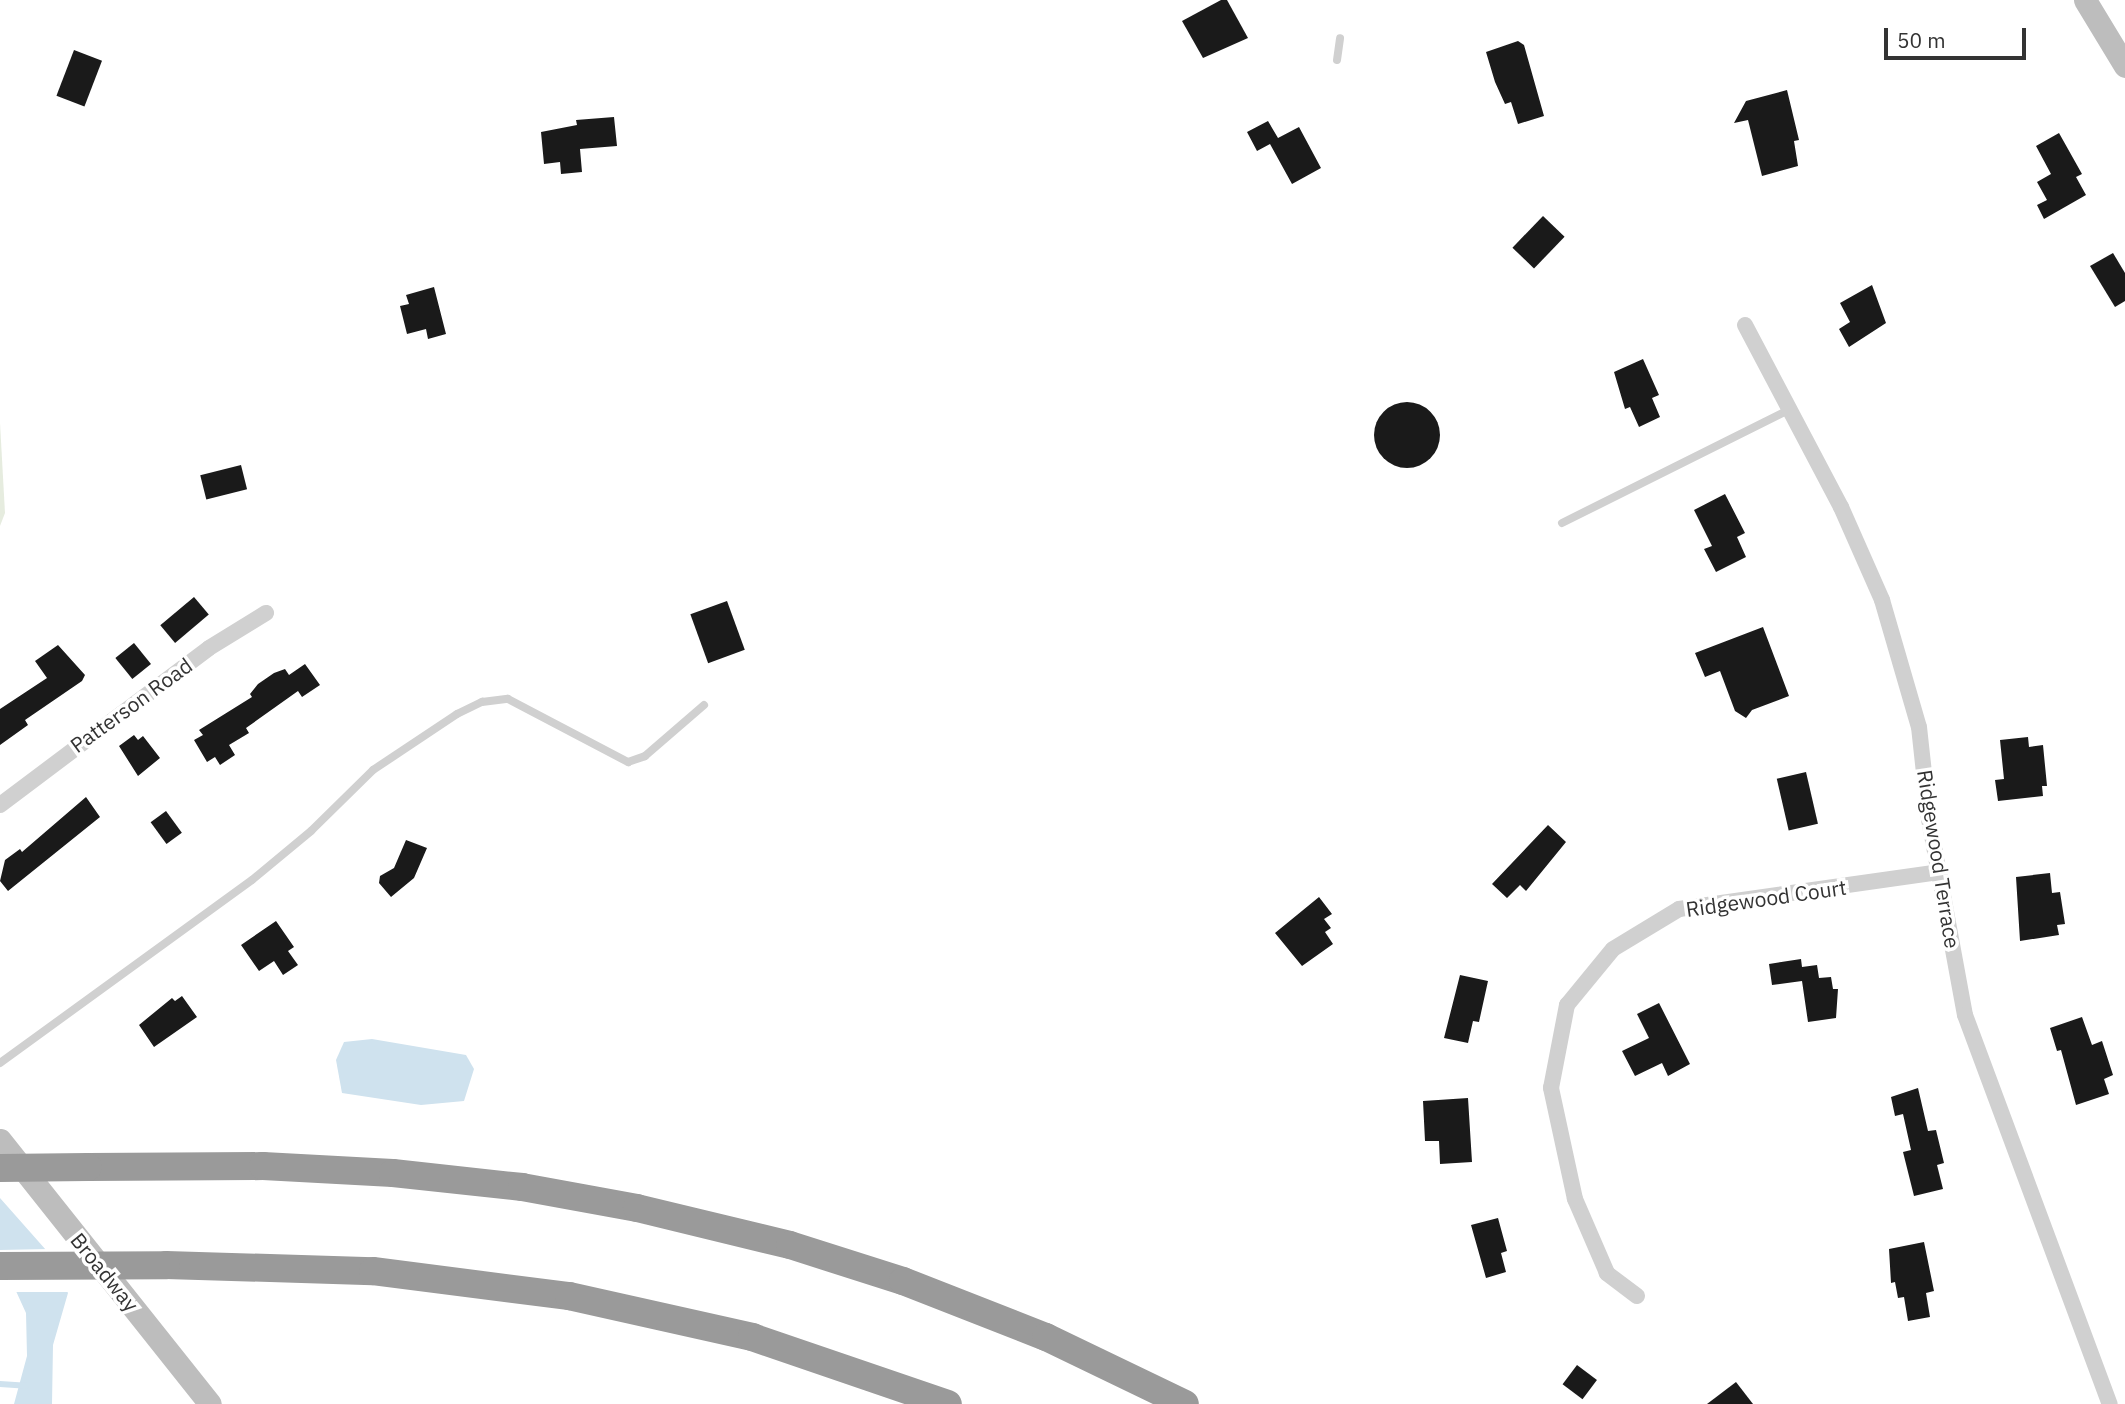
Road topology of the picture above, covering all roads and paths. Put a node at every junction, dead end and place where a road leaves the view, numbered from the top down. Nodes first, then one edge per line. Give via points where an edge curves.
1 (2085, 0) edge
2 (1340, 38) dead end
3 (1337, 60) dead end
4 (2125, 66) edge
5 (1745, 325) dead end
6 (1789, 410) junction
7 (1562, 523) dead end
8 (266, 612) dead end
9 (704, 705) dead end
10 (0, 805) edge
11 (1940, 872) junction
12 (0, 1063) edge
13 (0, 1140) edge
14 (0, 1168) edge
15 (0, 1266) edge
16 (1637, 1296) dead end
17 (210, 1404) edge
18 (948, 1404) edge
19 (1185, 1404) edge
20 (2109, 1404) edge

1 - 4 main road
2 - 3 lane
5 - 6 street, Ridgewood Terrace
6 - 7 lane
6 - 11 street, Ridgewood Terrace via 1882,600 1919,727
8 - 10 street, Patterson Road via 209,648
9 - 12 lane via 645,755 628,762 508,699 482,702 457,713 373,770 312,831 252,880
11 - 16 street, Ridgewood Court via 1679,909 1613,949 1567,1005 1551,1088 1575,1199 1607,1273
11 - 20 street, Ridgewood Terrace via 1965,1015
13 - 17 main road, Broadway
14 - 19 highway, bridge via 224,1166 371,1171 522,1187 637,1208 790,1245 928,1290 1056,1342
15 - 18 highway, bridge via 373,1271 569,1296 752,1337

